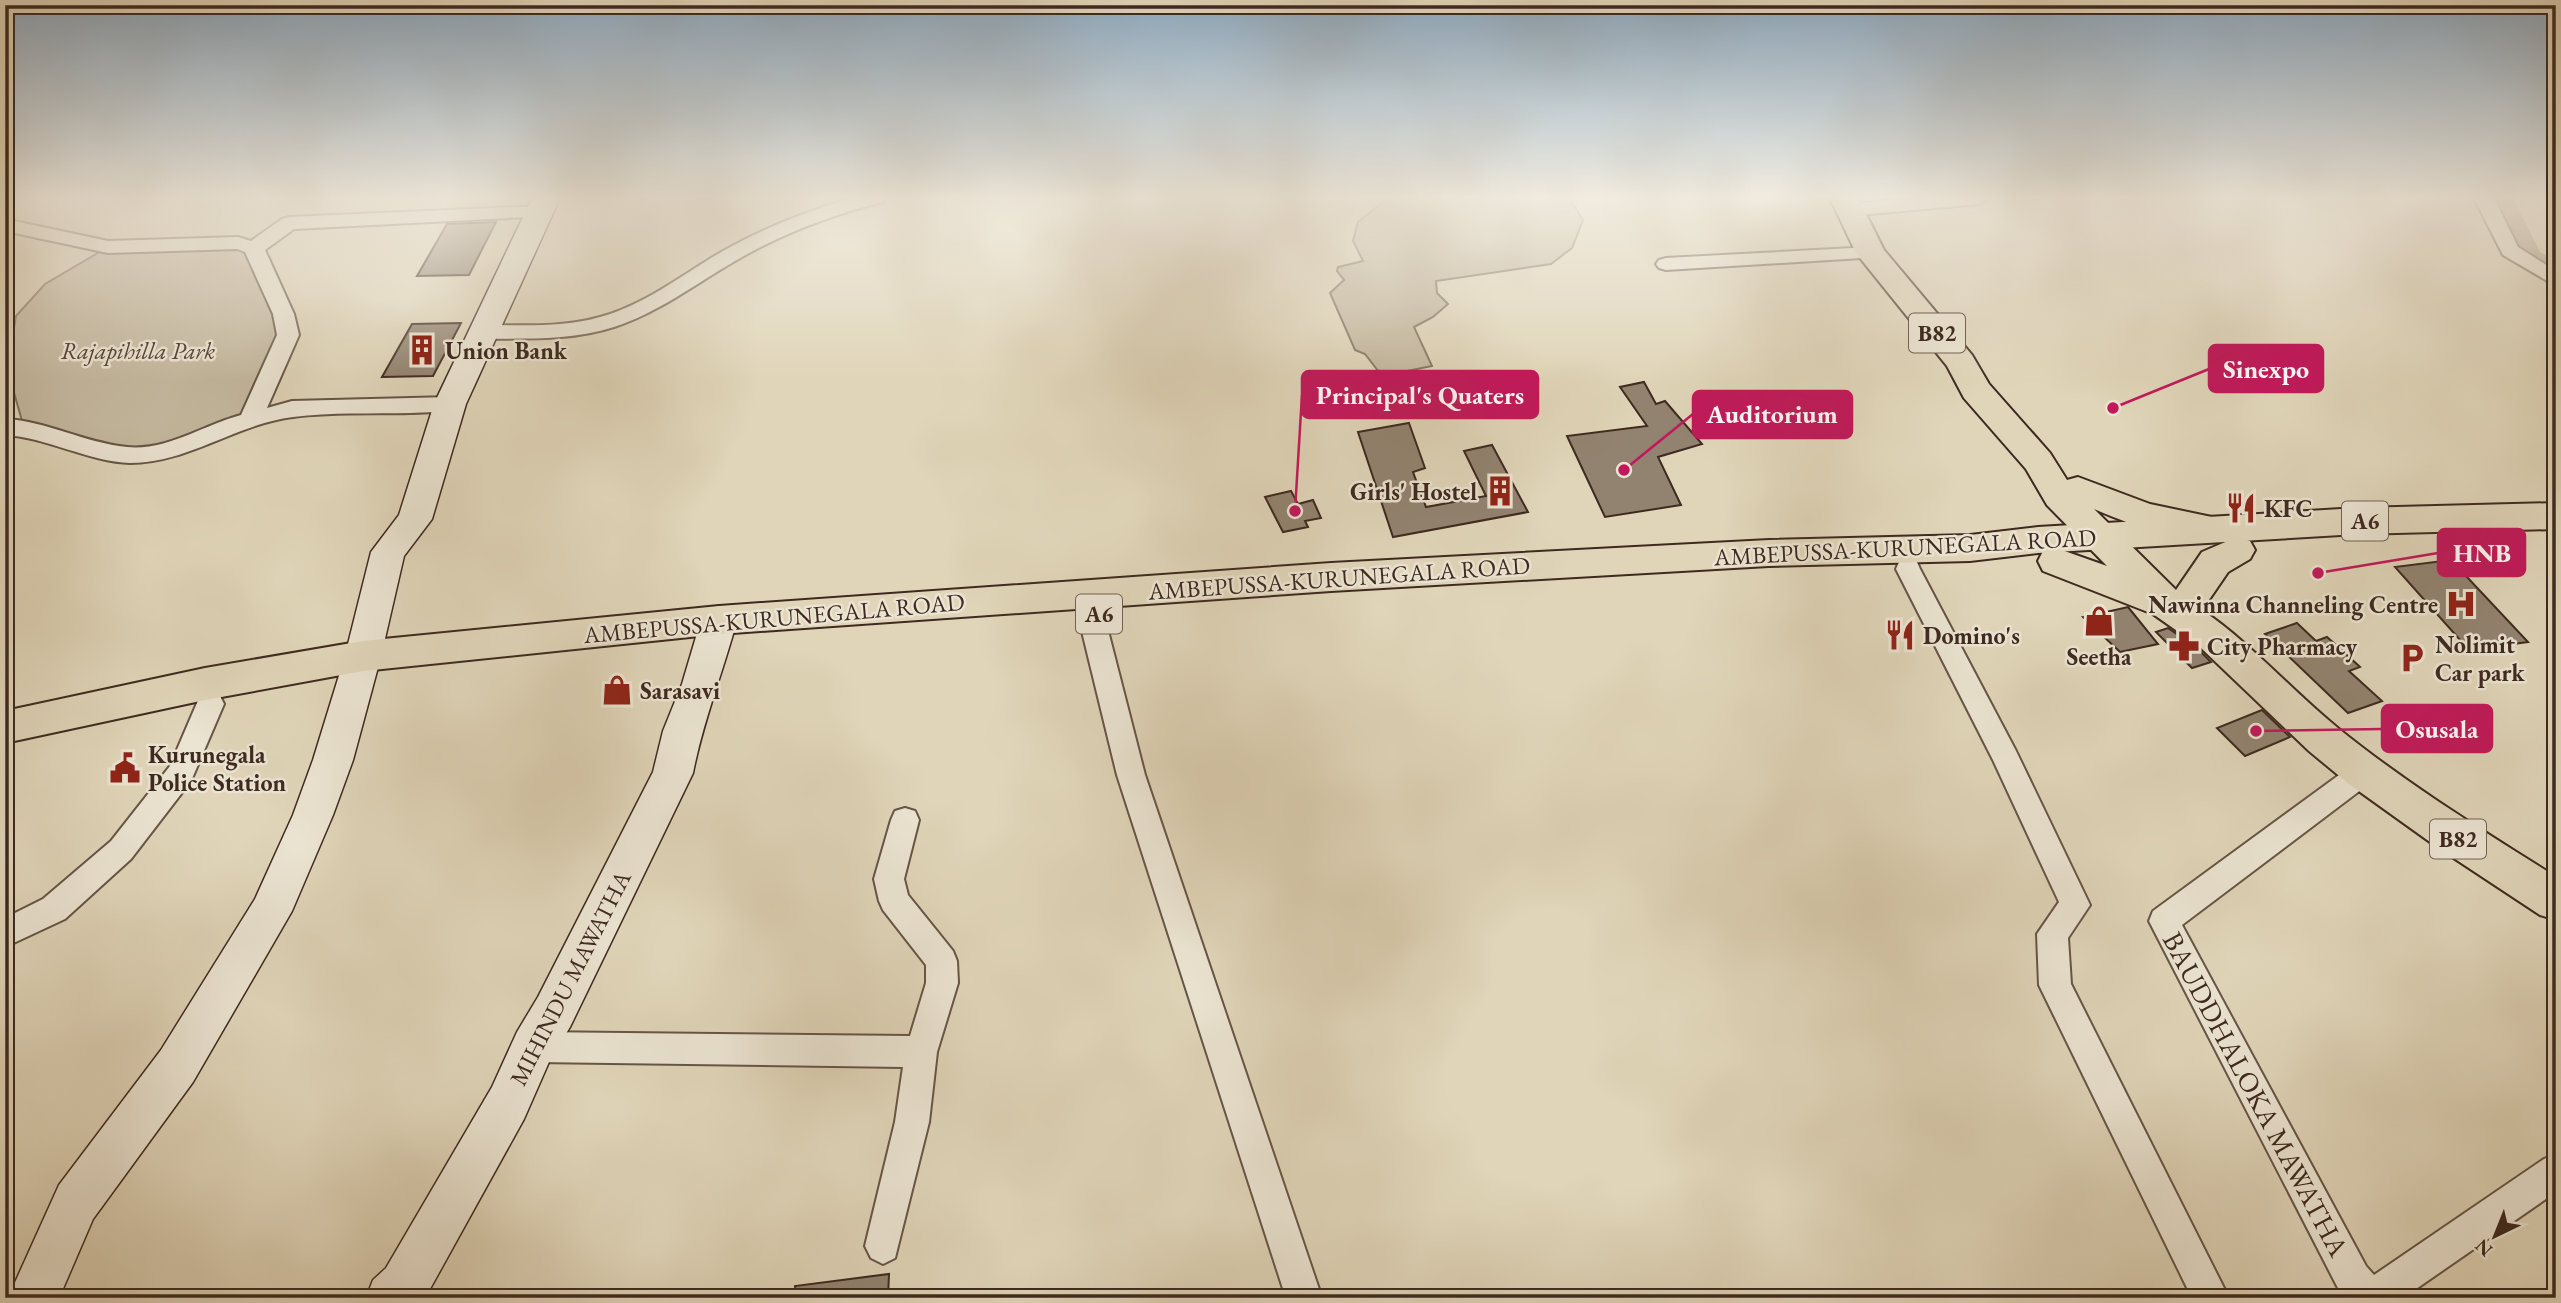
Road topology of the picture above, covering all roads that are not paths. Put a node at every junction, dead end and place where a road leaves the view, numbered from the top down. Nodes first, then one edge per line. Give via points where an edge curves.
1 (257, 259) edge
2 (518, 259) edge
3 (726, 259) edge
4 (1763, 259) edge
5 (1876, 259) edge
6 (2522, 259) edge
7 (1666, 264) dead end
8 (2556, 280) edge
9 (482, 332) junction
10 (450, 404) junction
11 (250, 420) junction
12 (5, 427) edge
13 (2069, 493) junction
14 (2556, 516) edge
15 (2556, 536) edge
16 (2227, 540) junction
17 (2124, 547) junction
18 (2047, 550) junction
19 (1908, 569) junction
20 (2179, 604) junction
21 (1091, 615) junction
22 (716, 631) junction
23 (359, 668) junction
24 (210, 704) junction
25 (5, 727) edge
26 (5, 747) edge
27 (2364, 772) junction
28 (905, 820) dead end
29 (2556, 901) edge
30 (5, 933) edge
31 (533, 1047) junction
32 (921, 1052) junction
33 (2556, 1171) edge
34 (883, 1246) dead end
35 (33, 1298) edge
36 (391, 1298) edge
37 (1304, 1298) edge
38 (2211, 1298) edge
39 (2372, 1298) edge

1 - 11 street via 288,336
2 - 9 street
3 - 9 street via 619,318 575,329
4 - 7 street
5 - 13 main road, B82 via 1961,362 1976,390
6 - 8 street
9 - 10 street
10 - 11 street via 292,409
10 - 23 street via 415,519 388,552
11 - 12 street via 189,444 128,455
13 - 16 main road
13 - 17 main road, B82
13 - 18 main road via 2053,516
14 - 16 main road, AMBEPUSSA-KURUNEGALA ROAD / A6 via 2371,520
15 - 16 main road, AMBEPUSSA-KURUNEGALA ROAD / A6
16 - 17 main road, AMBEPUSSA-KURUNEGALA ROAD / A6
16 - 20 main road via 2215,562
17 - 18 main road, AMBEPUSSA-KURUNEGALA ROAD / A6
17 - 20 main road, B82
18 - 19 main road, AMBEPUSSA-KURUNEGALA ROAD / A6
18 - 20 main road
18 - 22 main road, AMBEPUSSA-KURUNEGALA ROAD / A6 via 1769,553 1318,578
19 - 21 main road, AMBEPUSSA-KURUNEGALA ROAD / A6 via 1338,597
19 - 38 street via 2075,905 2052,934 2055,985
20 - 27 main road, B82
21 - 22 main road, AMBEPUSSA-KURUNEGALA ROAD / A6
21 - 37 street via 1131,775
22 - 23 main road, AMBEPUSSA-KURUNEGALA ROAD / A6
22 - 31 street, MIHINDU MAWATHA via 682,731 673,773
23 - 24 main road, AMBEPUSSA-KURUNEGALA ROAD / A6
23 - 25 main road, AMBEPUSSA-KURUNEGALA ROAD / A6 via 205,684
23 - 35 street via 333,760 271,911 177,1066 76,1202
24 - 26 main road, AMBEPUSSA-KURUNEGALA ROAD / A6
24 - 30 street via 181,773 121,850 54,909
27 - 29 main road, B82
27 - 39 street, BAUDDHALOKA MAWATHA via 2164,921 2353,1279
28 - 32 street via 889,879 894,901 942,961 942,982
31 - 32 street
31 - 36 street, MIHINDU MAWATHA via 508,1102 431,1239 404,1286
32 - 34 street via 912,1122
33 - 39 street, BAUDDHALOKA MAWATHA

